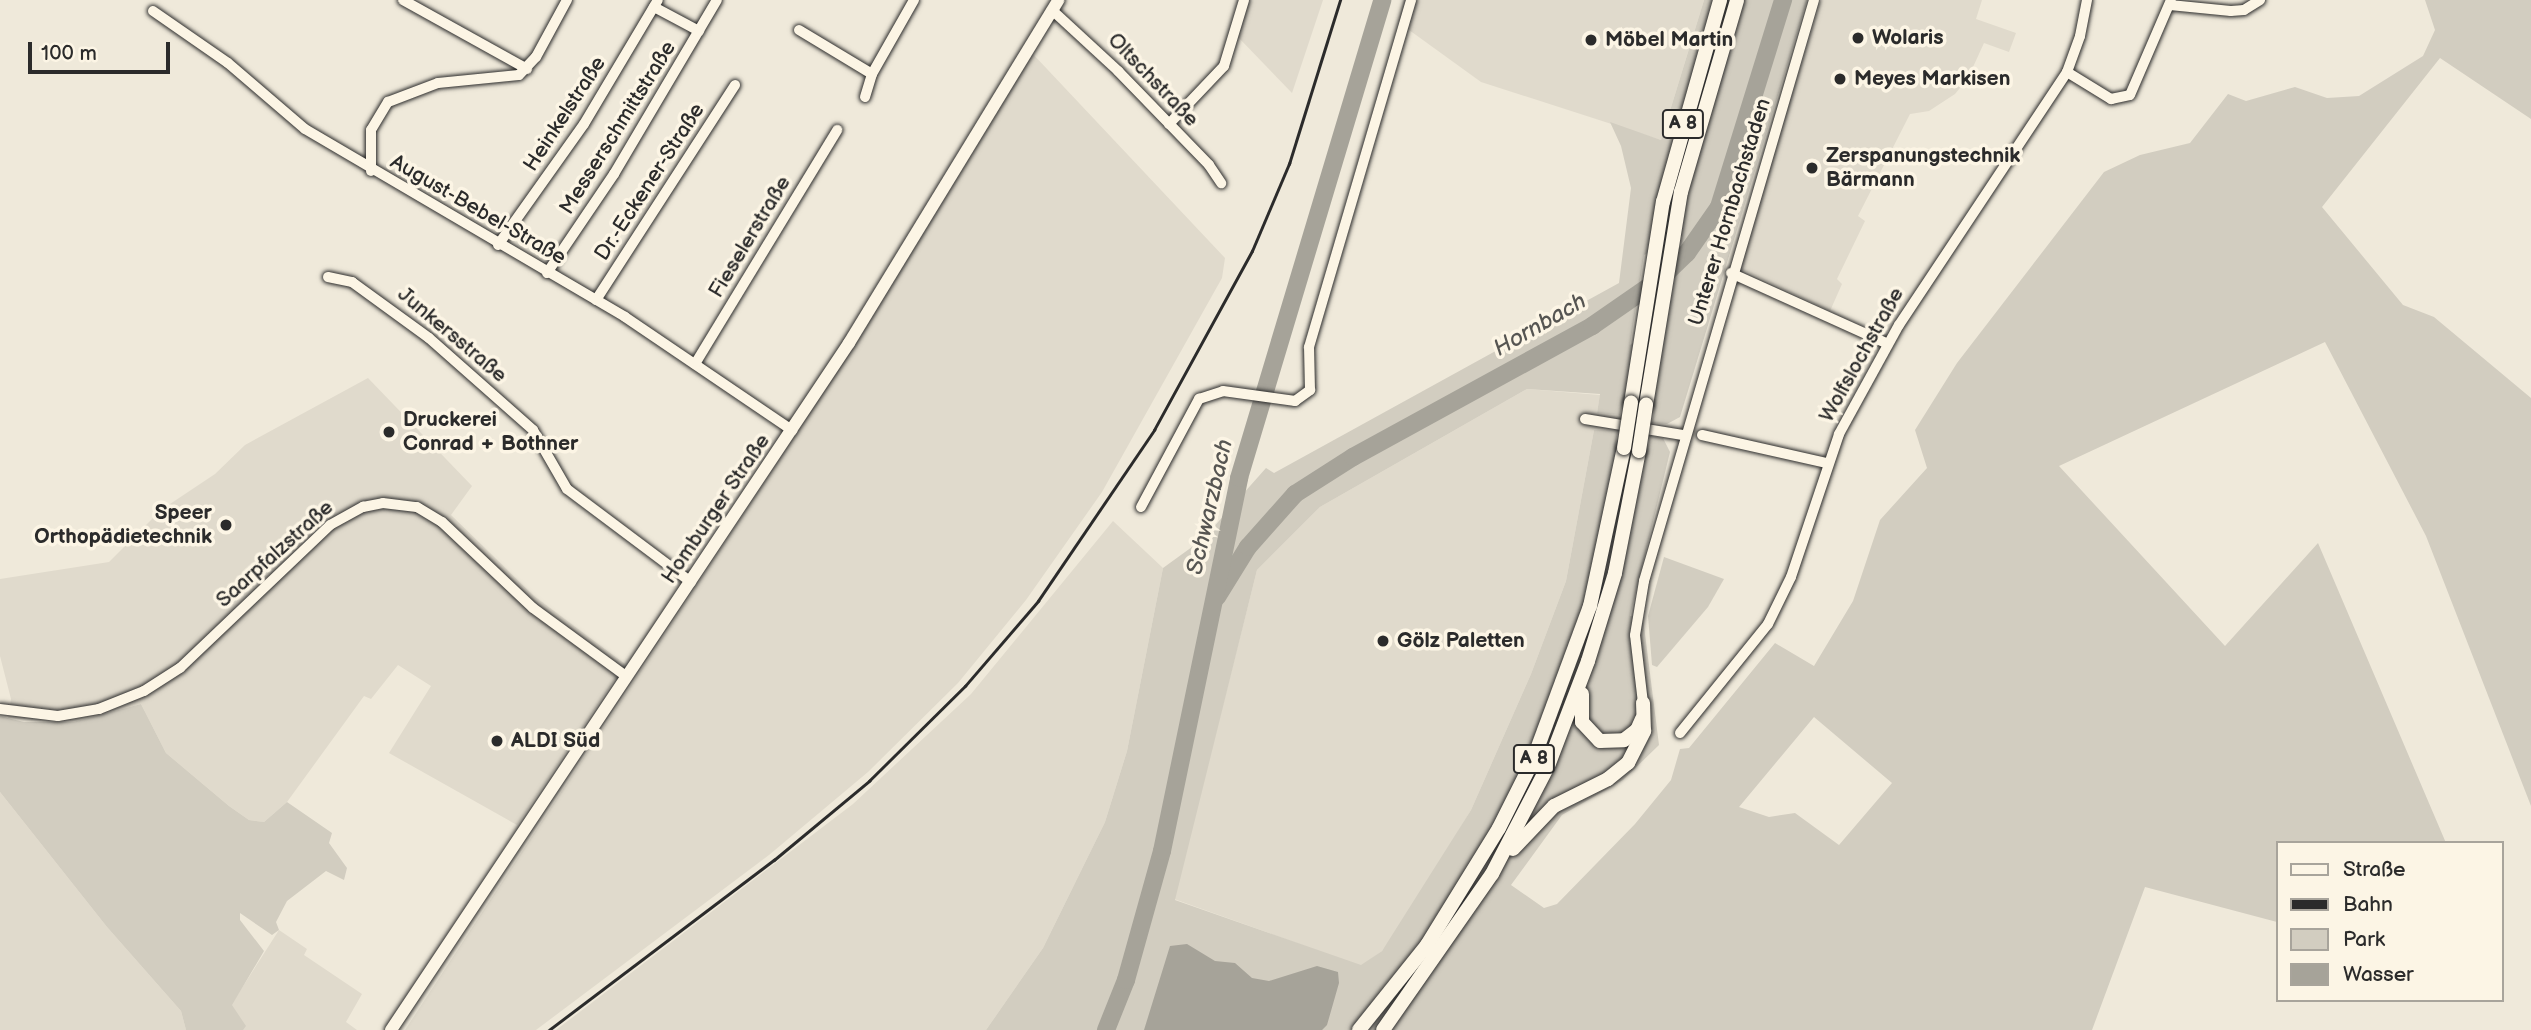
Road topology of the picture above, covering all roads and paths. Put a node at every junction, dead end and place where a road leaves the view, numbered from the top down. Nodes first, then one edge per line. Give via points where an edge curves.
1 (567, 0) edge
2 (717, 0) edge
3 (914, 0) edge
4 (1244, 0) edge
5 (1720, 0) edge
6 (1737, 0) edge
7 (1814, 0) edge
8 (2087, 0) edge
9 (2260, 0) edge
10 (405, 1) edge
11 (1411, 1) edge
12 (2171, 2) edge
13 (656, 4) edge
14 (1055, 5) edge
15 (153, 11) dead end
16 (799, 30) dead end
17 (699, 31) junction
18 (527, 69) junction
19 (2067, 72) junction
20 (872, 74) junction
21 (735, 85) dead end
22 (865, 97) dead end
23 (1169, 124) junction
24 (837, 130) dead end
25 (371, 170) junction
26 (1221, 183) dead end
27 (498, 245) junction
28 (547, 273) junction
29 (1731, 273) junction
30 (328, 277) dead end
31 (596, 300) junction
32 (1888, 344) junction
33 (695, 363) junction
34 (1585, 419) dead end
35 (793, 430) junction
36 (1683, 435) junction
37 (1702, 435) dead end
38 (1826, 463) junction
39 (1141, 507) dead end
40 (691, 582) junction
41 (1588, 661) junction
42 (626, 676) junction
43 (1643, 703) junction
44 (0, 709) edge
45 (1680, 733) dead end
46 (1492, 874) junction
47 (391, 1030) edge
48 (1359, 1030) edge
49 (1383, 1030) edge

1 - 18 street
2 - 17 street, Messerschmittstraße
3 - 20 street
4 - 23 street via 1224,66
5 - 48 highway, A 8, bridge via 1674,154 1653,250 1624,448 1590,606 1533,760 1499,828 1427,945
6 - 41 highway, A 8, bridge via 1692,149 1615,572
7 - 29 street, Unterer Hornbachstaden
8 - 19 street, Wolfslochstraße
9 - 12 street via 2244,10 2231,11
10 - 18 street
11 - 39 street via 1309,347 1310,390 1295,401 1210,392 1199,399
12 - 19 street via 2130,96 2111,99
13 - 17 street
13 - 27 street, Heinkelstraße via 584,124
14 - 23 street, Oltschstraße
14 - 35 main road, Homburger Straße
15 - 25 street, August-Bebel-Straße via 228,63 284,113
16 - 20 street
17 - 28 street, Messerschmittstraße via 614,174
18 - 25 street via 509,79 419,88 388,102 371,130
19 - 32 street, Wolfslochstraße
20 - 22 street
21 - 31 street, Dr.-Eckener-Straße
23 - 26 street, Oltschstraße via 1209,164
24 - 33 street, Fieselerstraße
25 - 27 street, August-Bebel-Straße
27 - 28 street, August-Bebel-Straße
28 - 31 street, August-Bebel-Straße
29 - 32 street
29 - 36 street, Unterer Hornbachstaden
30 - 40 street, Junkersstraße via 352,282 429,338 533,430 567,489
31 - 33 street, August-Bebel-Straße
32 - 38 street, Wolfslochstraße
33 - 35 street, August-Bebel-Straße
34 - 36 street
35 - 40 main road, Homburger Straße
36 - 43 street, Unterer Hornbachstaden via 1636,617
37 - 38 street
38 - 45 street, Wolfslochstraße via 1791,577 1768,624
40 - 42 main road, Homburger Straße
41 - 43 highway via 1580,710 1588,734 1611,742 1631,736 1641,723
41 - 46 highway, A 8 via 1548,766
42 - 44 street, Saarpfalzstraße via 533,608 442,522 417,507 383,503 363,507 330,525 180,668 144,691 99,709 58,716
42 - 47 main road, Homburger Straße
43 - 46 highway via 1644,731 1628,763 1608,779 1554,806
46 - 49 highway, A 8

